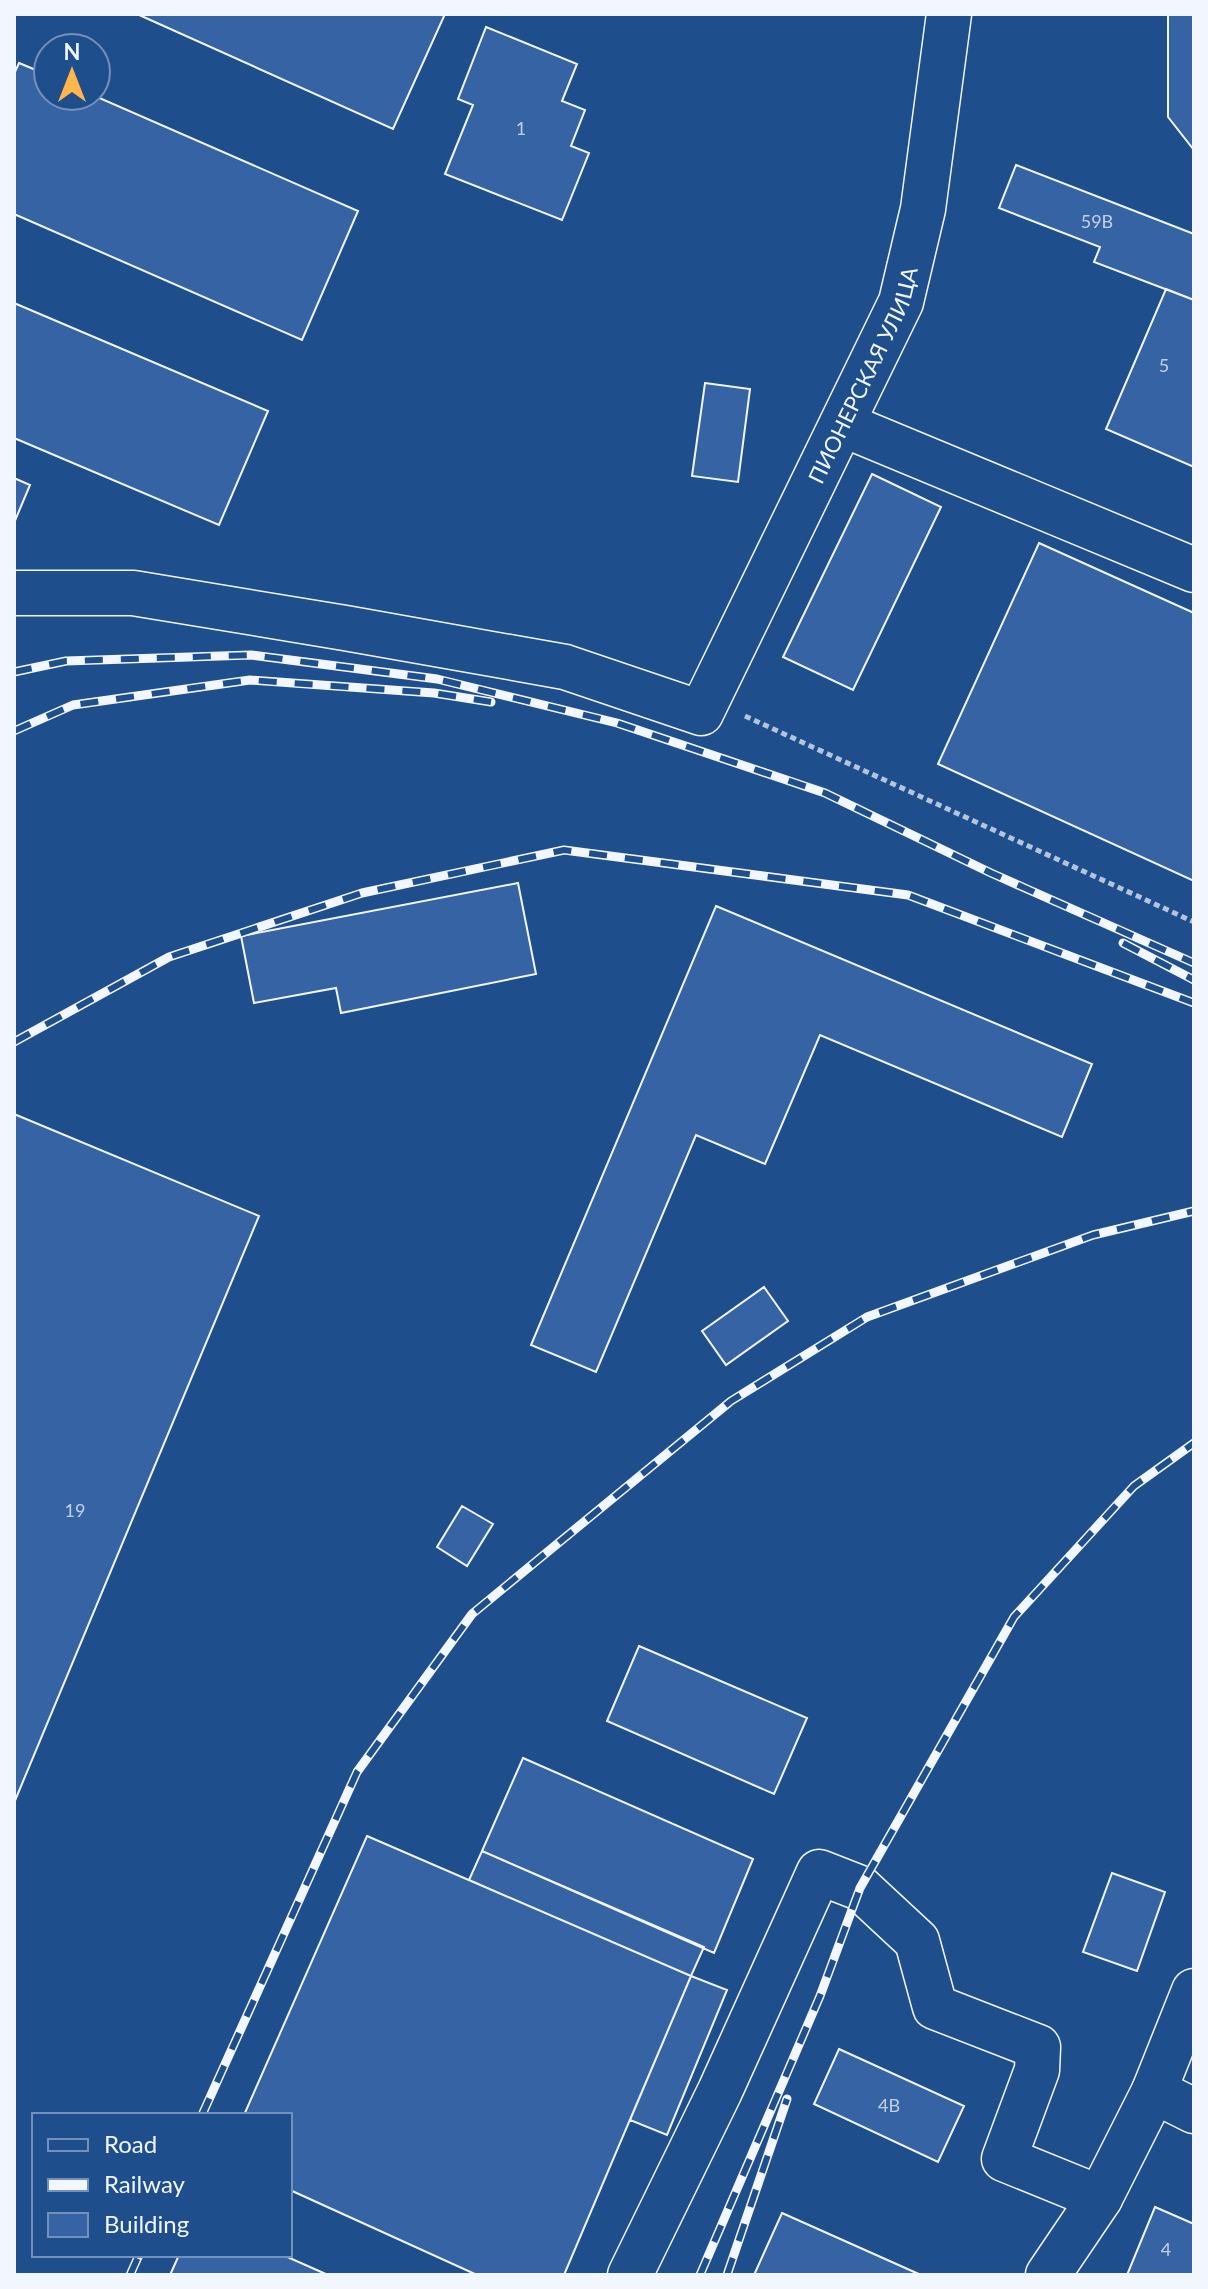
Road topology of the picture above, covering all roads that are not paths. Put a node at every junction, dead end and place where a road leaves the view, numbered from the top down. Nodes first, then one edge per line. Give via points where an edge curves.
1 (949, 14) edge
2 (842, 424) junction
3 (1194, 570) edge
4 (14, 593) edge
5 (1194, 1991) edge
6 (1154, 2091) junction
7 (1194, 2111) edge
8 (1100, 2198) junction
9 (630, 2275) edge
10 (1048, 2275) edge

1 - 2 street, ПИОНЕРСКАЯ УЛИЦА via 913,260 901,302
2 - 3 street
2 - 4 street, ПИОНЕРСКАЯ УЛИЦА via 704,706 565,667 133,593
5 - 6 street
6 - 7 street
6 - 8 street
8 - 9 street via 1004,2159 1037,2070 1038,2047 935,2007 917,1941 860,1888 819,1872
8 - 10 street

